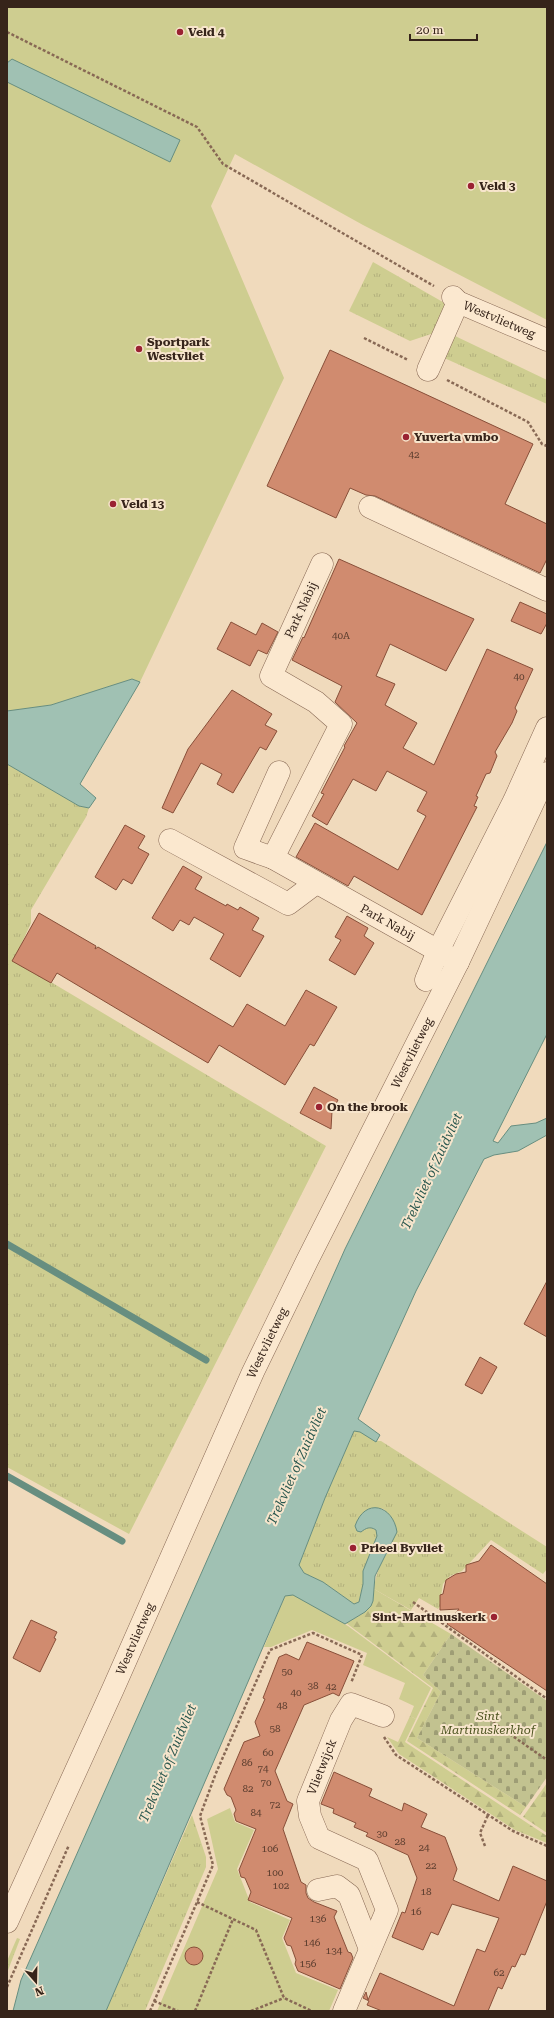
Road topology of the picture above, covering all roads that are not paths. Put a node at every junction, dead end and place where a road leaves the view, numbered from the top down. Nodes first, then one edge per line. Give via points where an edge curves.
1 (547, 340) edge
2 (428, 370) road end
3 (370, 506) dead end
4 (322, 564) dead end
5 (547, 590) edge
6 (547, 728) edge
7 (280, 772) dead end
8 (547, 773) edge
9 (170, 840) dead end
10 (245, 848) junction
11 (273, 858) junction
12 (233, 874) junction
13 (316, 883) junction
14 (438, 951) junction
15 (458, 962) junction
16 (426, 980) dead end
17 (383, 1716) road end
18 (318, 1890) dead end
19 (13, 1891) edge
20 (7, 1922) edge
21 (370, 1949) junction
22 (344, 2011) edge

1 - 2 street, Westvlietweg via 455,300
3 - 5 street
4 - 11 street, Park Nabij via 271,676 316,702 340,724
6 - 14 street via 514,801
7 - 10 street
8 - 15 street, Westvlietweg
9 - 12 street
10 - 11 street, Park Nabij
10 - 12 street
11 - 13 street, Park Nabij
12 - 13 street via 288,904
13 - 14 street, Park Nabij
14 - 15 street, Park Nabij
14 - 16 street
15 - 19 street, Westvlietweg via 253,1372 113,1690
17 - 21 street, Vlietwijck via 351,1704 341,1720 308,1801 310,1816 319,1838 367,1860 387,1910
18 - 21 street via 337,1886 349,1894
19 - 20 street, Westvlietweg
21 - 22 street, Vlietwijck

